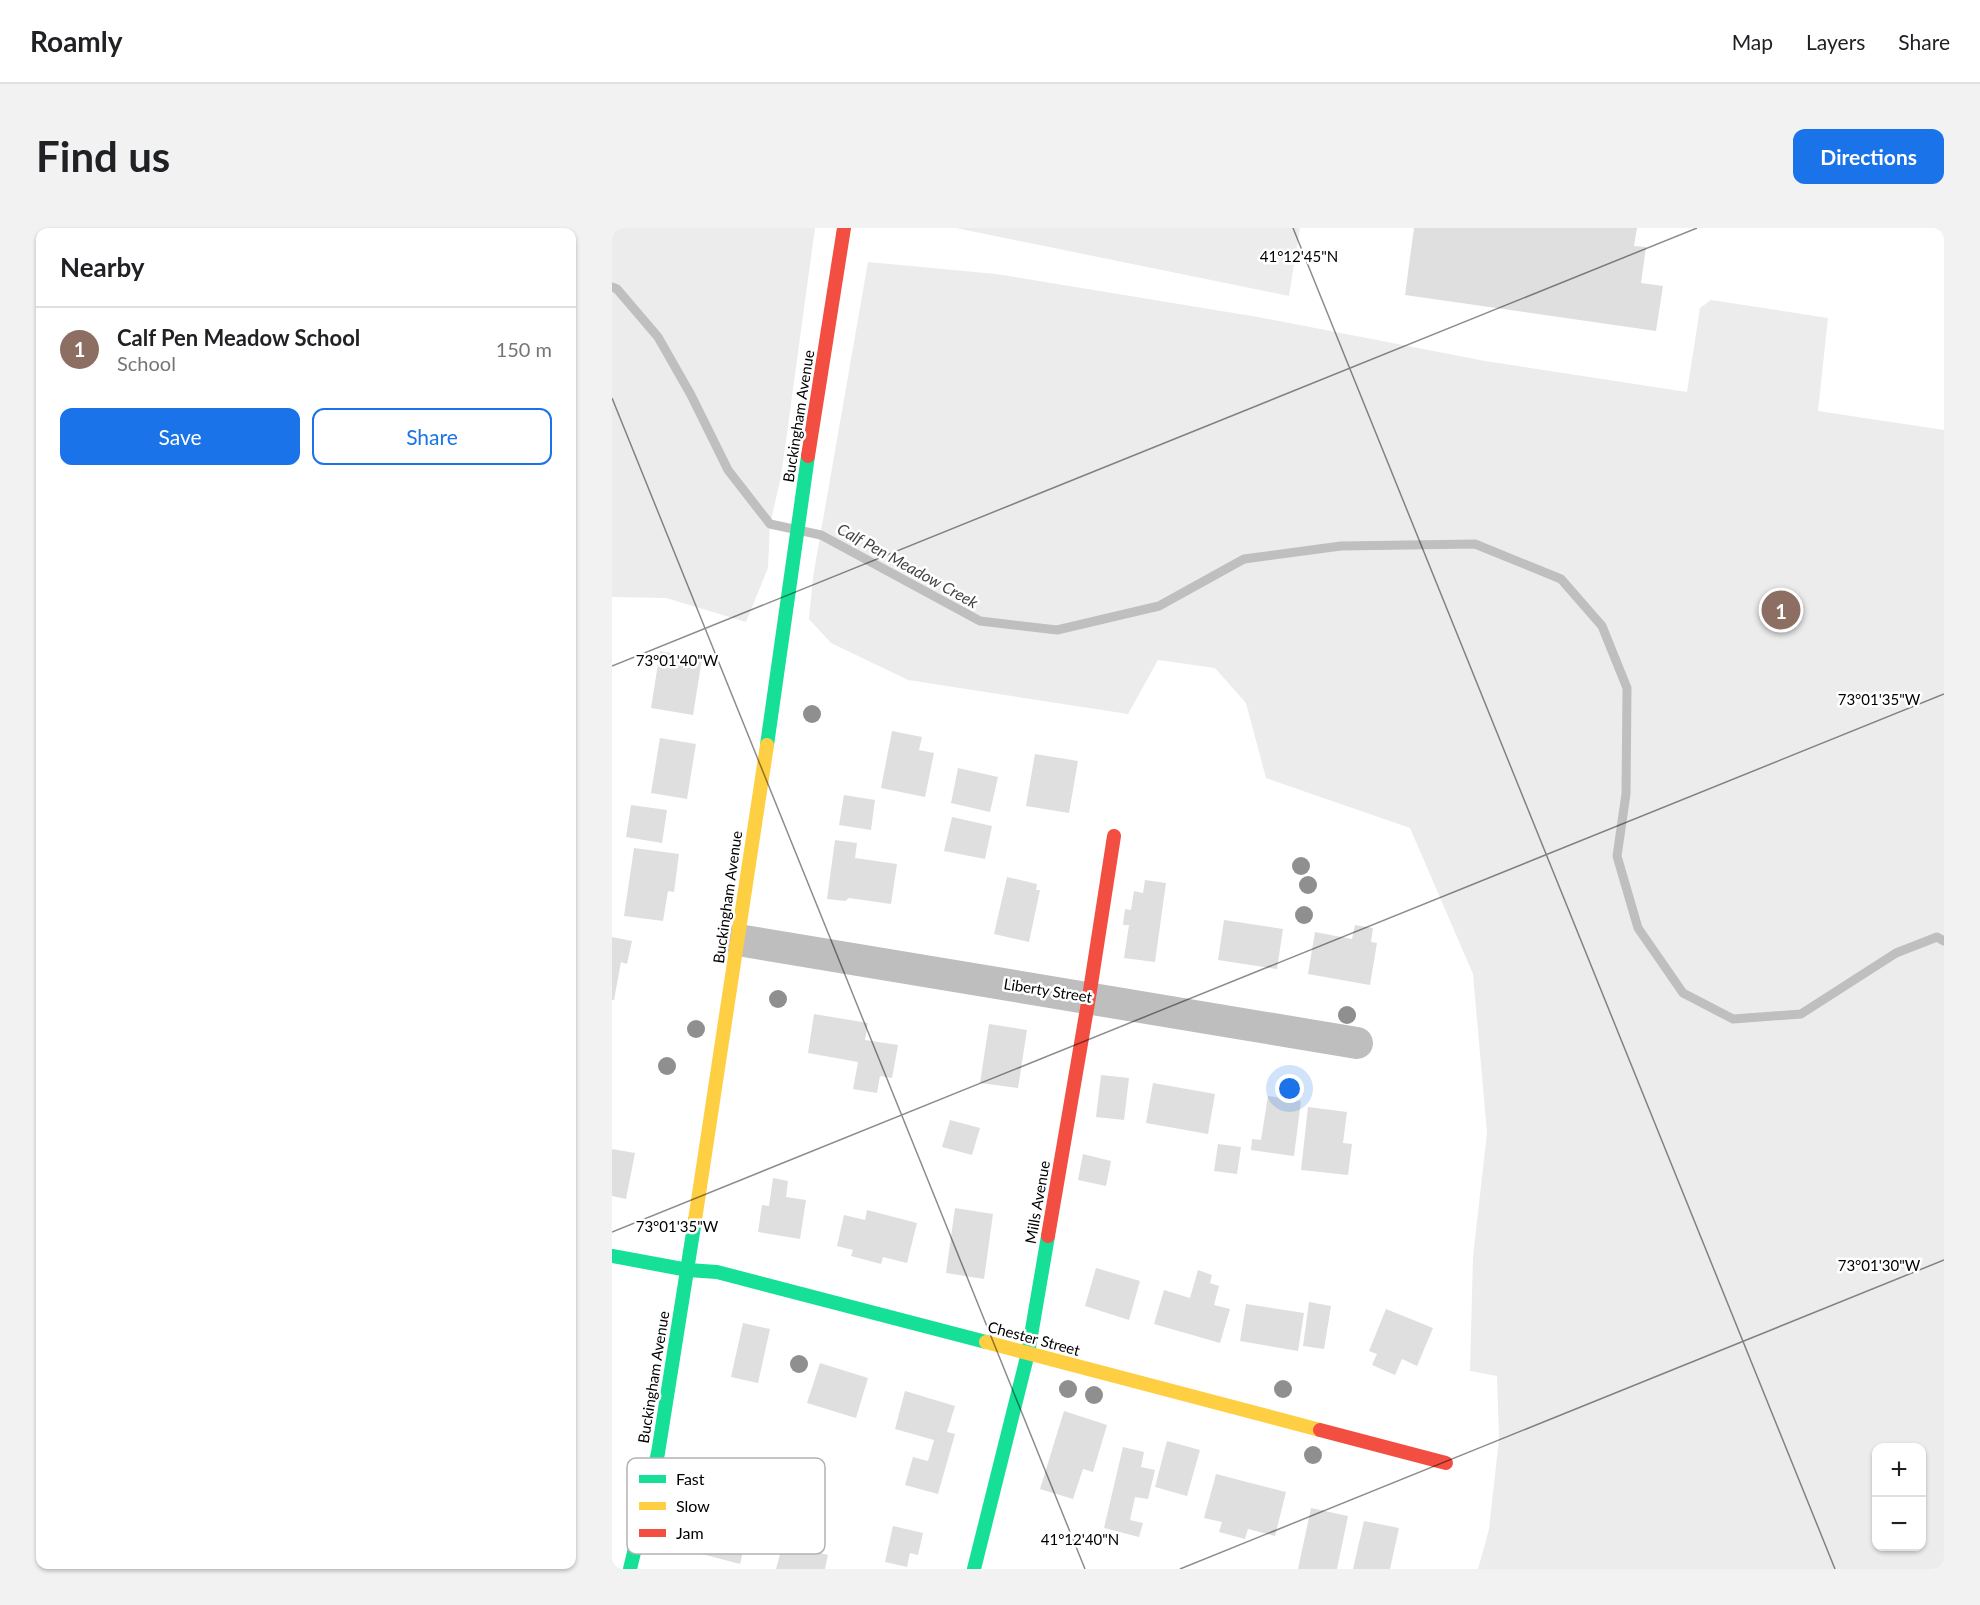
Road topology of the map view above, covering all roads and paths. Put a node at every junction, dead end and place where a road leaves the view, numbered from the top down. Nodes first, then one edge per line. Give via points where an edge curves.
1 (844, 228) edge
2 (1114, 836) dead end
3 (738, 940) junction
4 (1089, 997) junction
5 (1357, 1043) dead end
6 (612, 1256) edge
7 (688, 1270) junction
8 (1028, 1353) junction
9 (657, 1458) edge
10 (1446, 1463) dead end
11 (634, 1554) edge
12 (630, 1569) edge
13 (974, 1569) edge

1 - 3 street, Buckingham Avenue
2 - 4 street, Mills Avenue
3 - 4 street, Liberty Street
3 - 7 street, Buckingham Avenue
4 - 5 street, Liberty Street
4 - 8 street, Mills Avenue
6 - 7 street, Chester Street
7 - 8 street, Chester Street via 717,1272
7 - 9 street, Buckingham Avenue
8 - 10 street, Chester Street
8 - 13 street, Mills Avenue
11 - 12 street, Buckingham Avenue

